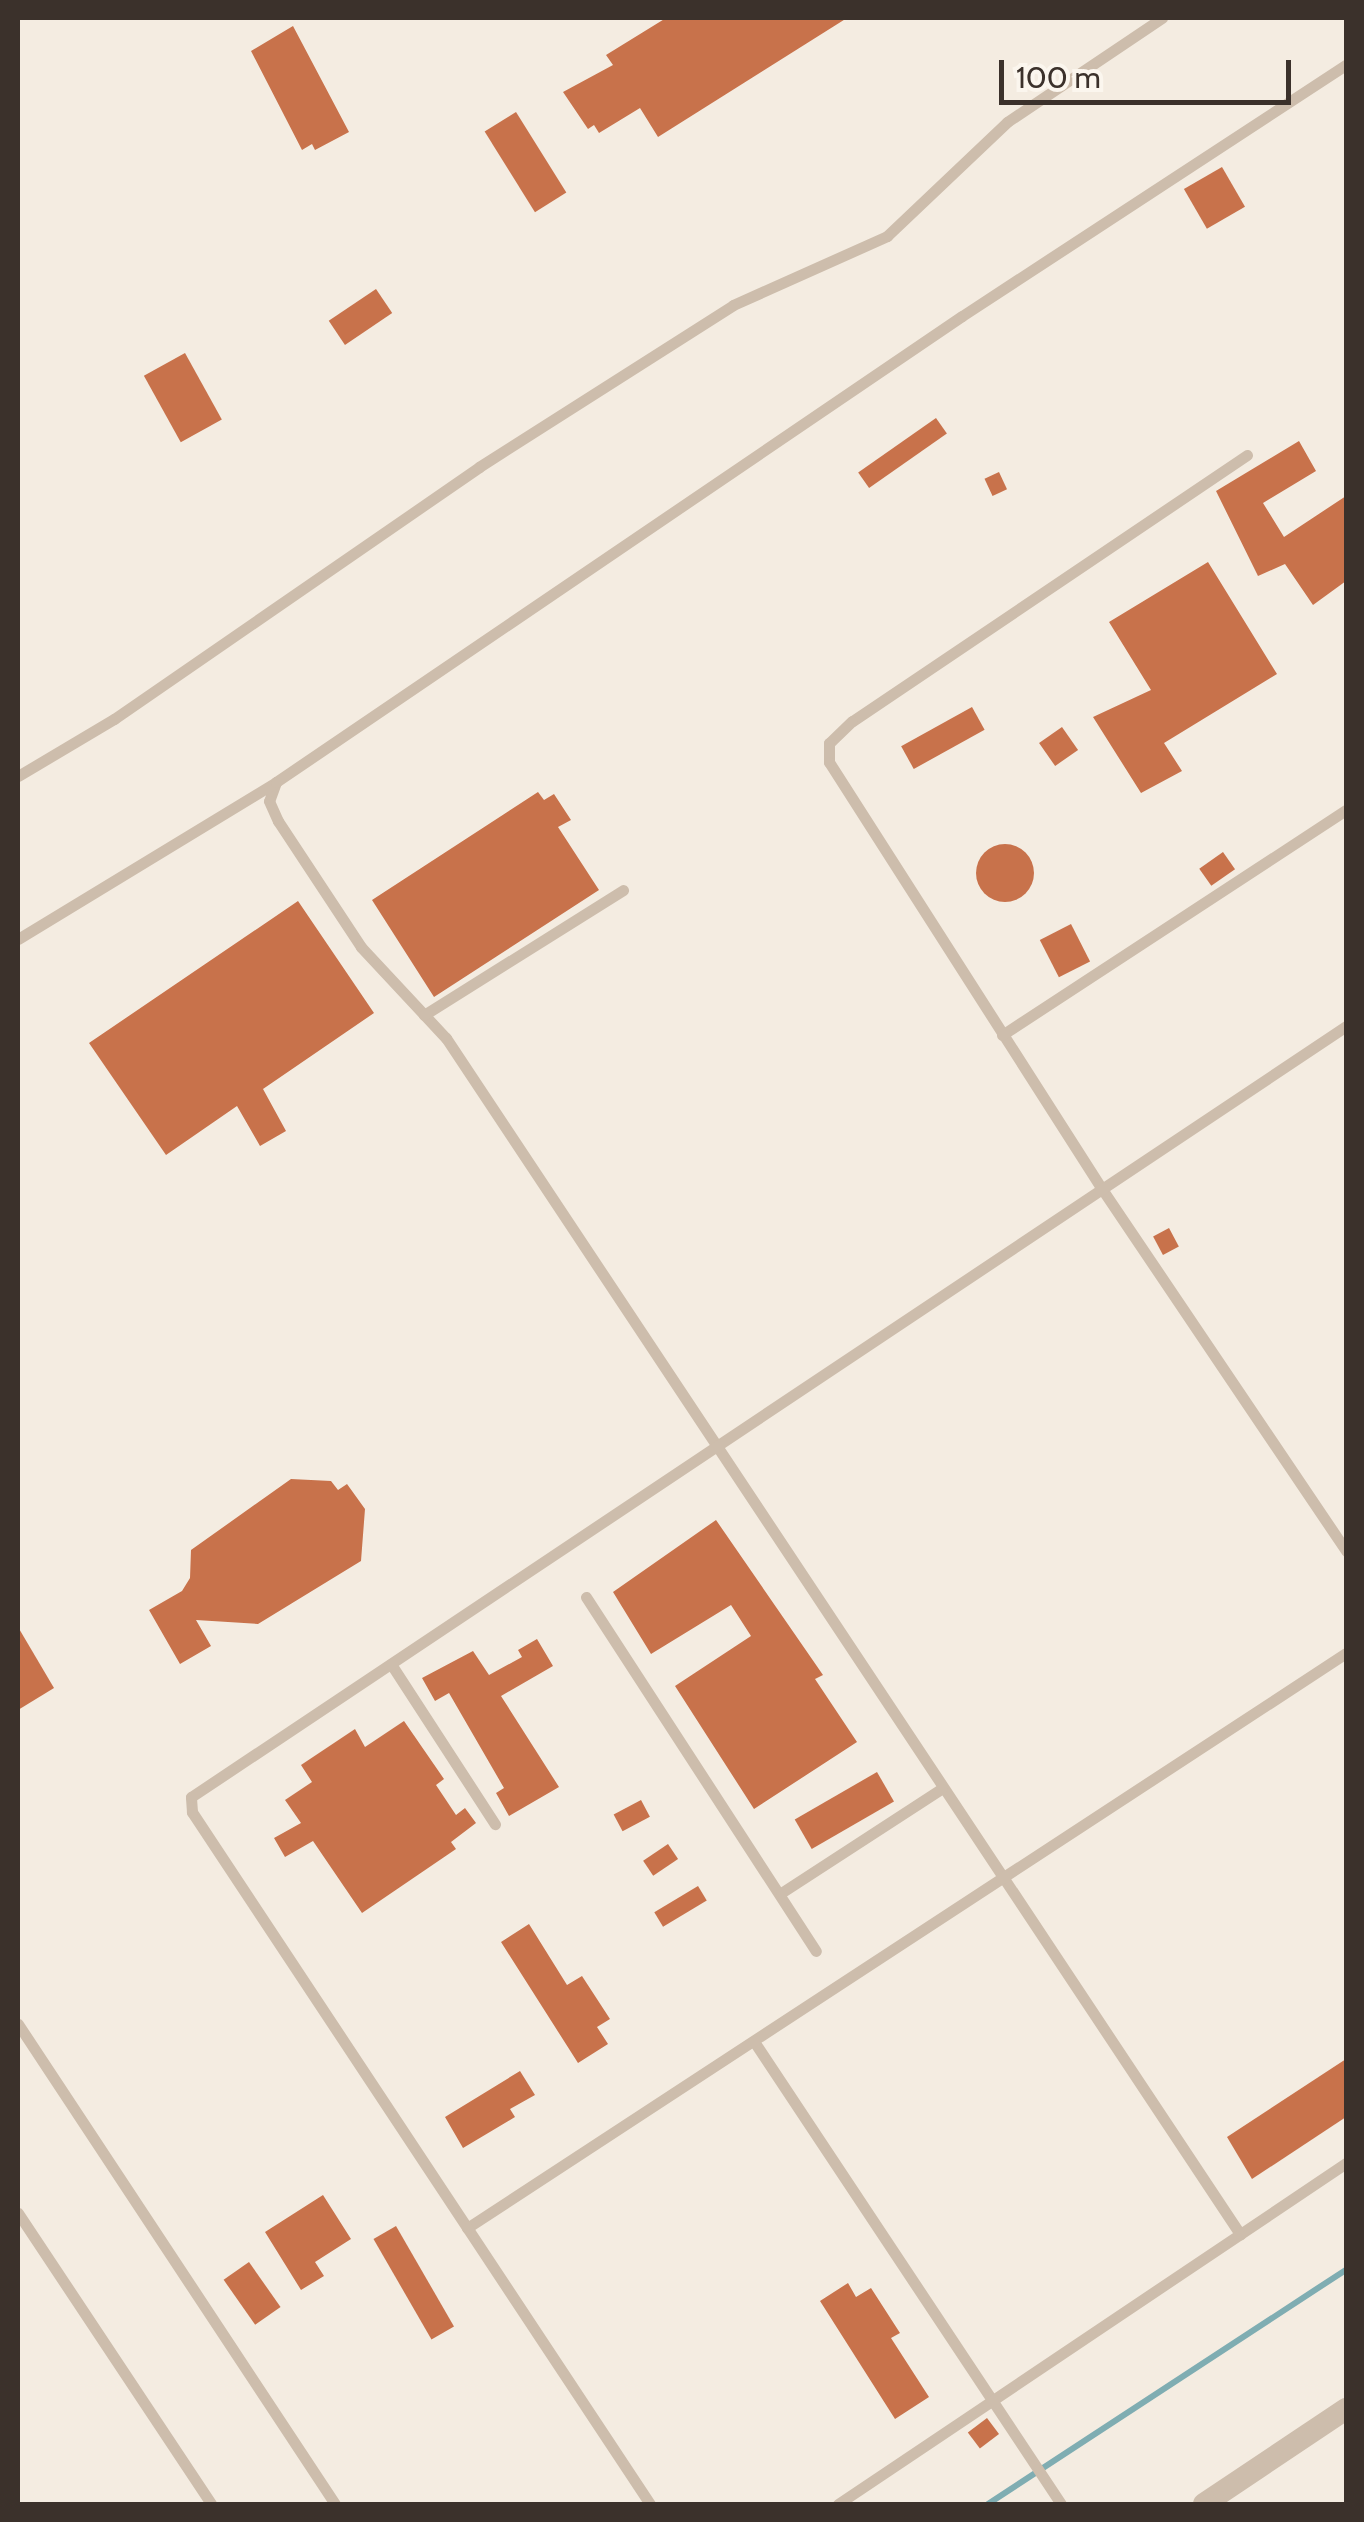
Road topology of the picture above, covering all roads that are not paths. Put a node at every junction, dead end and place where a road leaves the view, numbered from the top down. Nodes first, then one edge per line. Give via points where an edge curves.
1 (1162, 18) edge
2 (1346, 65) edge
3 (1247, 455) dead end
4 (18, 776) edge
5 (276, 782) junction
6 (1346, 810) edge
7 (623, 890) dead end
8 (18, 939) edge
9 (424, 1015) junction
10 (1346, 1026) edge
11 (1002, 1035) junction
12 (1102, 1190) junction
13 (717, 1443) junction
14 (1346, 1551) edge
15 (586, 1598) dead end
16 (1346, 1653) edge
17 (392, 1664) junction
18 (942, 1789) junction
19 (495, 1824) dead end
20 (1000, 1880) junction
21 (781, 1893) junction
22 (816, 1952) dead end
23 (18, 2024) edge
24 (755, 2042) junction
25 (1346, 2164) edge
26 (18, 2214) edge
27 (467, 2228) junction
28 (1240, 2234) junction
29 (993, 2401) junction
30 (1346, 2409) edge
31 (212, 2504) edge
32 (335, 2504) edge
33 (650, 2504) edge
34 (838, 2504) edge
35 (1060, 2504) edge
36 (1204, 2504) edge

1 - 4 lane via 1007,122 887,236 732,305 479,466 114,719
2 - 5 lane via 978,305
3 - 11 lane via 829,743 829,762 857,812
5 - 8 lane
5 - 9 lane via 270,801 278,821 360,948
6 - 11 lane
7 - 9 lane
9 - 13 lane
10 - 12 lane
11 - 12 lane
12 - 13 lane
12 - 14 lane
13 - 17 lane
13 - 18 lane
15 - 21 lane
16 - 20 lane
17 - 19 lane
17 - 27 lane via 203,1788 191,1797 192,1812
18 - 20 lane
18 - 21 lane
20 - 24 lane
20 - 28 lane
21 - 22 lane
23 - 32 lane
24 - 27 lane
24 - 29 lane
25 - 28 lane
26 - 31 lane
27 - 33 lane
28 - 29 lane
29 - 34 lane
29 - 35 lane
30 - 36 street

